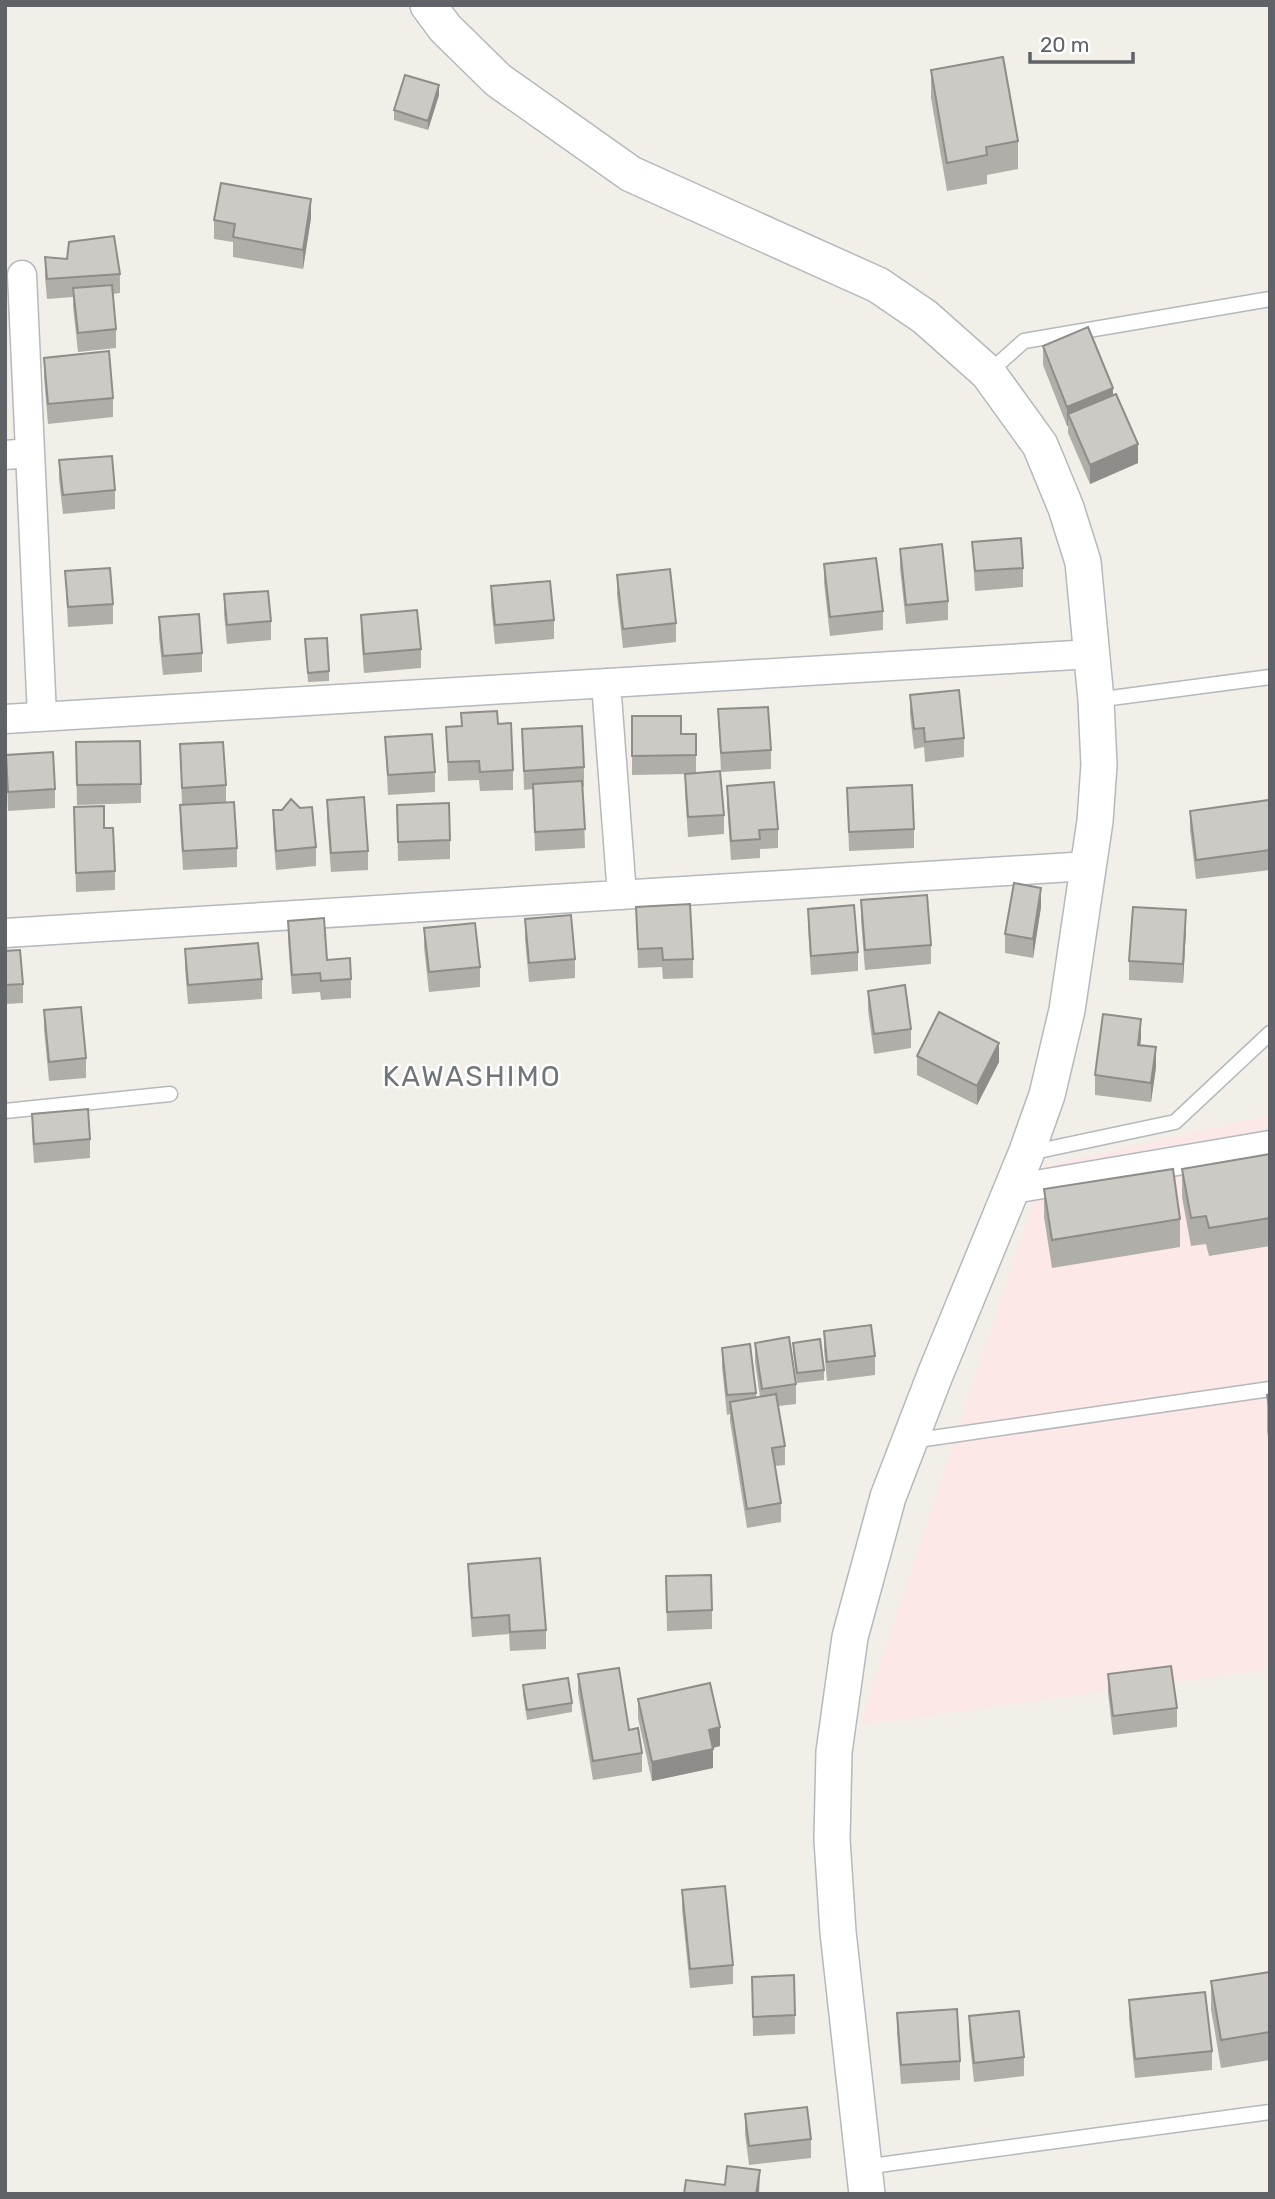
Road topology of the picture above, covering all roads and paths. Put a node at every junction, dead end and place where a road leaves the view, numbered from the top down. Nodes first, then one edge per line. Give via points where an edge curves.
1 (428, 5) edge
2 (22, 275) dead end
3 (1270, 299) edge
4 (988, 373) junction
5 (18, 454) edge
6 (1092, 654) junction
7 (1270, 677) edge
8 (607, 683) junction
9 (1096, 700) junction
10 (43, 716) junction
11 (5, 719) edge
12 (1088, 866) junction
13 (622, 895) junction
14 (5, 933) edge
15 (1270, 1033) edge
16 (170, 1094) dead end
17 (5, 1111) edge
18 (1270, 1145) edge
19 (1026, 1154) junction
20 (1013, 1189) junction
21 (1270, 1390) edge
22 (910, 1441) junction
23 (1270, 2112) edge
24 (865, 2181) edge

1 - 4 street via 498,80 631,174 878,285 925,317
2 - 5 street
3 - 4 lane via 1024,341
4 - 6 street via 1040,446 1066,508 1083,562
5 - 10 street
6 - 8 street
6 - 9 street
7 - 9 lane
8 - 10 street
8 - 13 street
9 - 12 street via 1099,765
10 - 11 street
12 - 13 street
12 - 19 street via 1067,1010 1047,1095
13 - 14 street
15 - 19 lane via 1174,1122
16 - 17 lane
18 - 20 street
19 - 20 street
20 - 22 street
21 - 22 lane
22 - 24 street via 888,1497 850,1637 834,1752 832,1839 838,1932
23 - 24 lane

